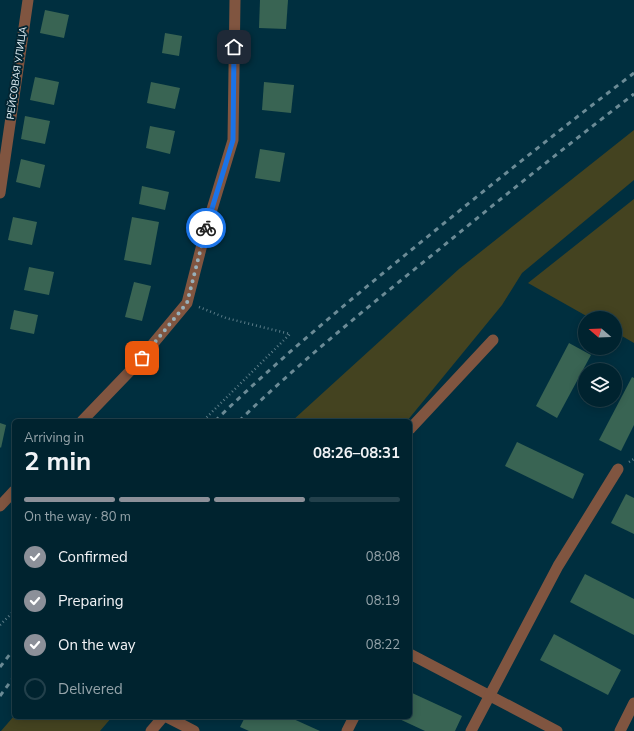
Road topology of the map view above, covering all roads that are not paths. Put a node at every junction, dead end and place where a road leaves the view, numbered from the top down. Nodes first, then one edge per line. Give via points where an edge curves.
1 (28, 0) edge
2 (235, 0) edge
3 (0, 193) edge
4 (493, 340) dead end
5 (84, 419) edge
6 (412, 427) edge
7 (618, 469) dead end
8 (12, 494) edge
9 (0, 506) edge
10 (412, 655) edge
11 (488, 696) junction
12 (634, 703) edge
13 (161, 719) edge
14 (172, 719) edge
15 (353, 719) edge
16 (151, 731) edge
17 (194, 731) edge
18 (346, 731) edge
19 (471, 731) edge
20 (557, 731) edge
21 (620, 731) edge

1 - 3 street, РЕЙСОВАЯ УЛИЦА
2 - 5 street via 233,140 187,303 132,369
4 - 6 street
7 - 11 street via 558,566
8 - 9 street
10 - 11 street
11 - 19 street
11 - 20 street
12 - 21 street
13 - 16 street
14 - 17 street
15 - 18 street

